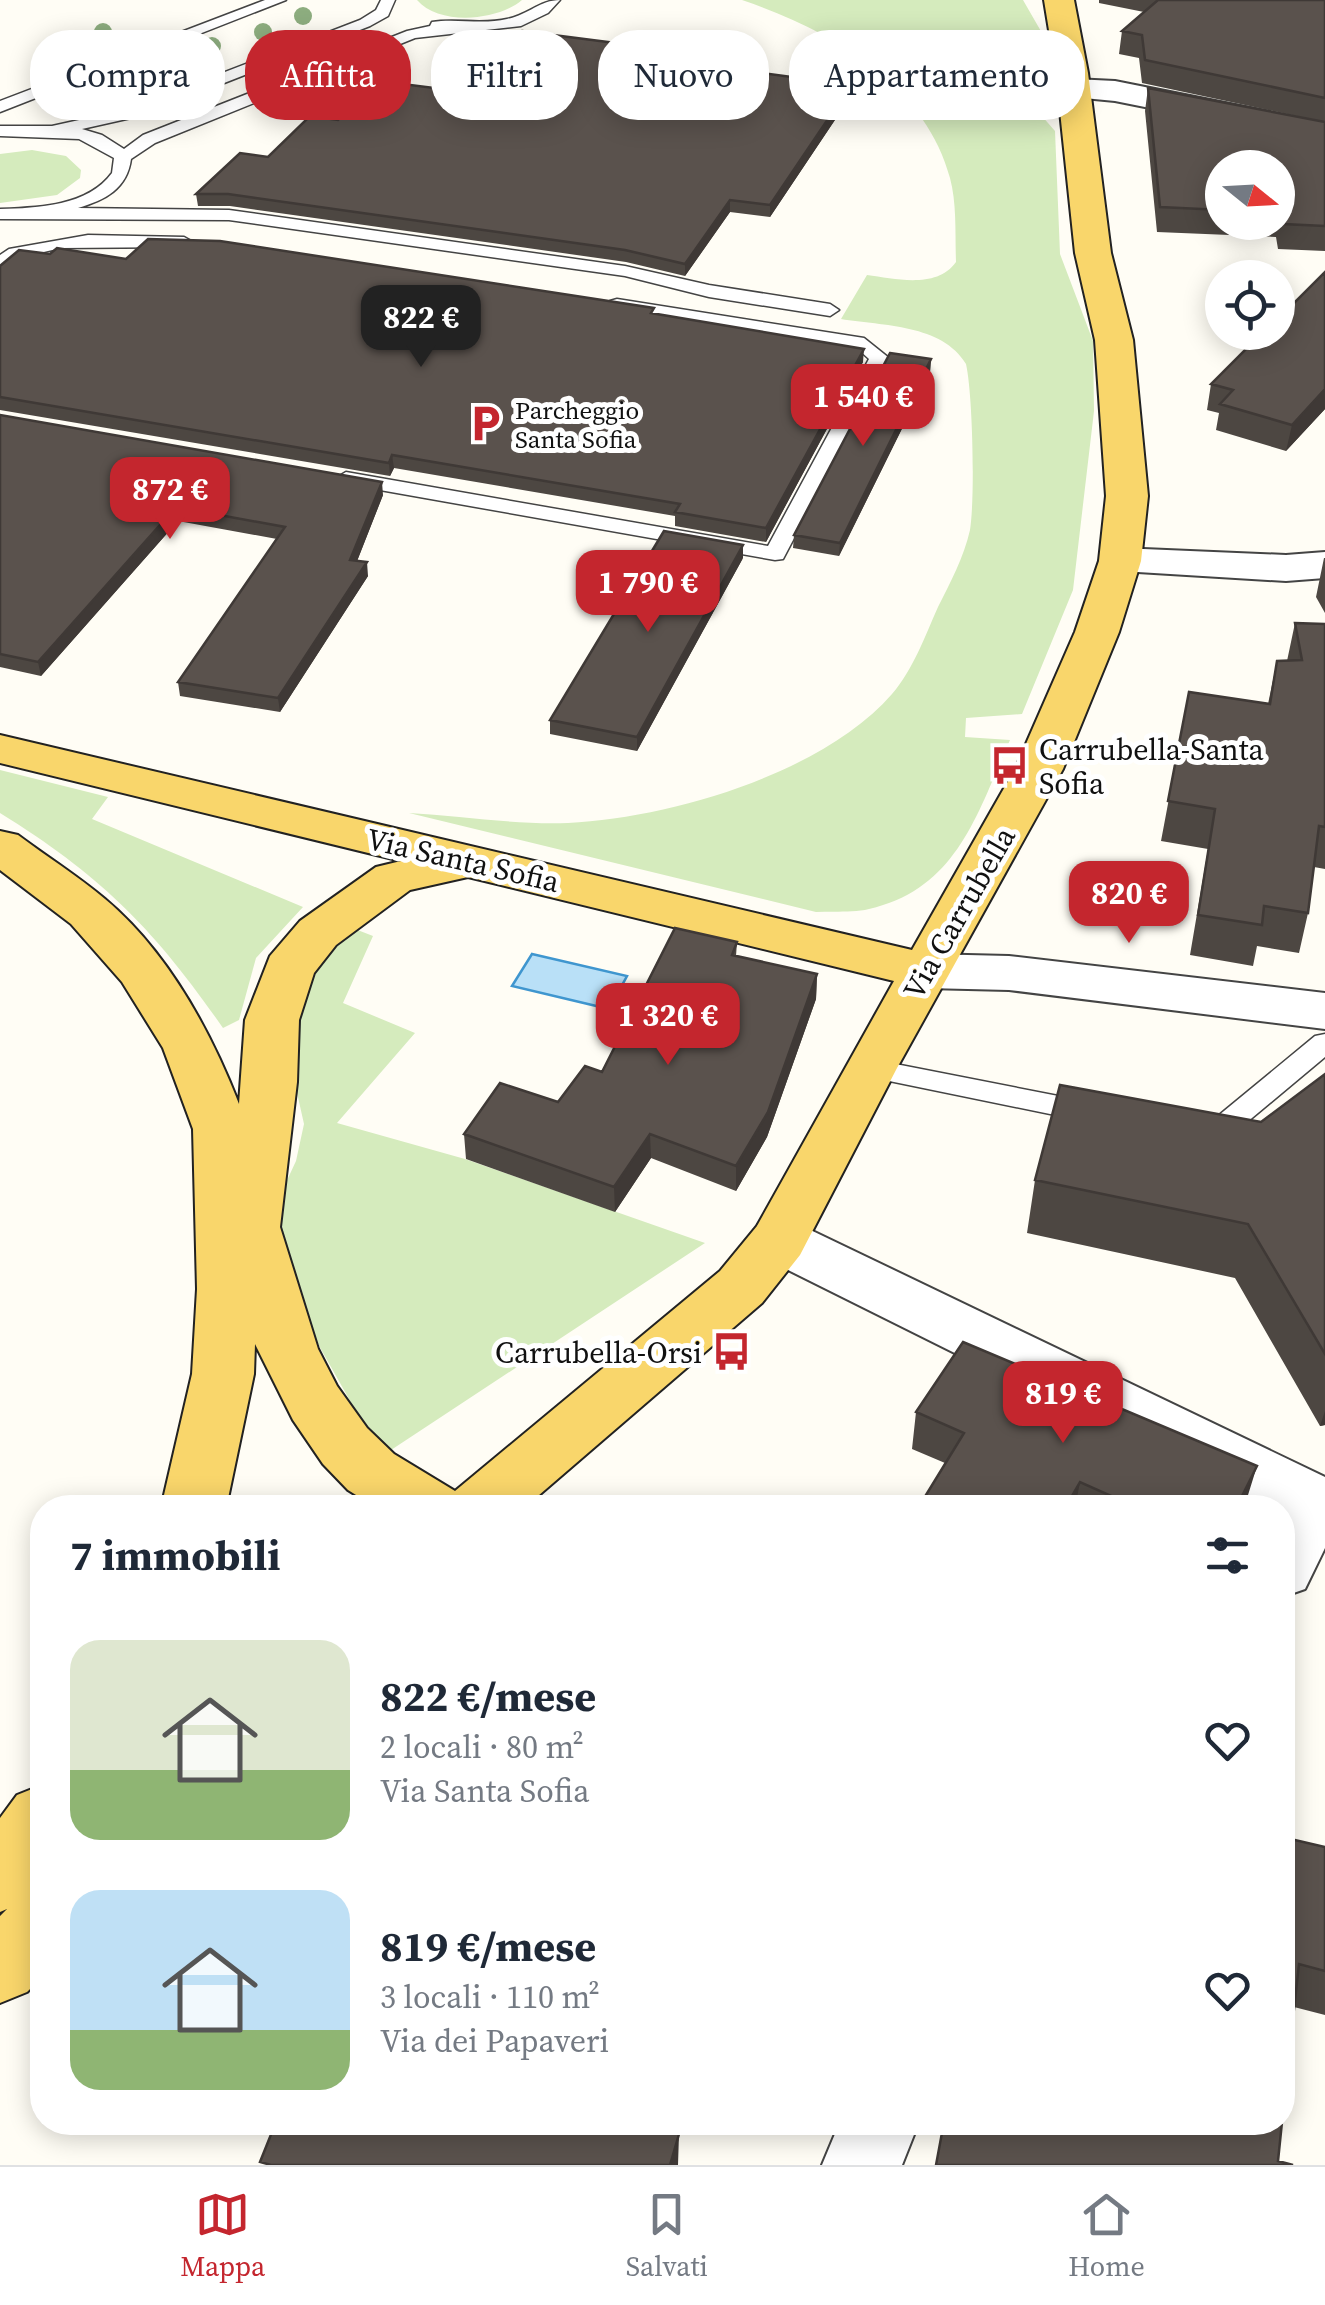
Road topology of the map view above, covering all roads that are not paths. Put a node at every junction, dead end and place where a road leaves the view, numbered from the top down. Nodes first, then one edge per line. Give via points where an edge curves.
1 (280, 0) edge
2 (553, 0) edge
3 (1059, 0) edge
4 (388, 1) edge
5 (456, 27) junction
6 (1064, 30) edge
7 (1085, 90) edge
8 (0, 106) edge
9 (1077, 120) edge
10 (52, 131) junction
11 (0, 133) edge
12 (1325, 133) edge
13 (122, 156) junction
14 (11, 214) edge
15 (208, 244) edge
16 (0, 262) edge
17 (592, 301) edge
18 (830, 310) dead end
19 (330, 476) edge
20 (1120, 560) junction
21 (1325, 566) edge
22 (0, 749) edge
23 (0, 846) edge
24 (470, 862) junction
25 (926, 971) junction
26 (1325, 1010) edge
27 (1325, 1044) edge
28 (870, 1068) junction
29 (1117, 1118) edge
30 (1174, 1129) edge
31 (221, 1130) junction
32 (251, 1227) junction
33 (779, 1240) junction
34 (196, 1495) edge
35 (409, 1495) edge
36 (494, 1495) edge
37 (1295, 1543) edge
38 (30, 1835) edge
39 (0, 1878) edge
40 (30, 1938) edge
41 (0, 1967) edge
42 (875, 2135) edge
43 (862, 2165) edge

1 - 8 lane
2 - 5 lane via 519,20
3 - 6 main road, Via Carrubella
4 - 5 lane via 405,16
4 - 10 lane via 365,23 134,113
5 - 13 lane via 412,34 149,139
7 - 12 street
9 - 20 main road, Via Carrubella via 1093,253 1114,340 1127,496
10 - 11 lane
10 - 13 lane via 98,138
13 - 14 lane via 118,180 104,191
14 - 18 lane via 229,215 624,270
15 - 16 lane via 58,245 20,250
17 - 19 lane via 864,344 878,358 775,554
20 - 21 street
20 - 25 main road, Via Carrubella via 1039,769
22 - 24 main road, Via Santa Sofia
23 - 31 main road via 89,912 141,970 190,1047
24 - 25 main road, Via Santa Sofia
24 - 32 main road via 394,878 318,933 289,968 272,1020
25 - 26 street via 1009,974
25 - 28 main road, Via Carrubella
27 - 30 lane via 1212,1136
28 - 29 lane
28 - 33 main road, Via Carrubella
31 - 32 main road
31 - 34 main road via 223,1374
32 - 35 main road via 287,1349 315,1403 370,1472
33 - 36 main road, Via Carrubella via 741,1287
33 - 37 street via 1315,1502
38 - 39 main road
40 - 41 main road
42 - 43 street

